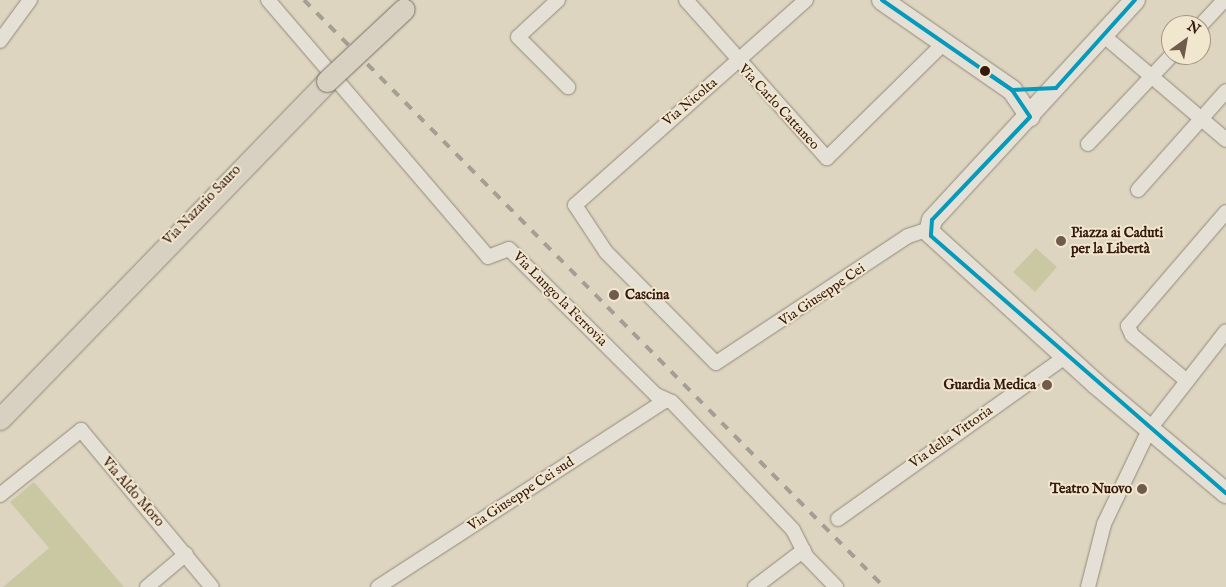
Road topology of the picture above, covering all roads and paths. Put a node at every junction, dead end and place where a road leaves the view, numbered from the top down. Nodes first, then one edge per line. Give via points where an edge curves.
1 (30, 0) edge
2 (268, 0) edge
3 (558, 0) edge
4 (686, 0) edge
5 (806, 0) edge
6 (882, 0) edge
7 (1135, 0) edge
8 (1224, 0) edge
9 (409, 4) edge
10 (1210, 15) edge
11 (1104, 36) junction
12 (0, 41) edge
13 (943, 44) junction
14 (738, 62) junction
15 (1163, 65) edge
16 (1150, 79) junction
17 (568, 87) dead end
18 (1056, 88) junction
19 (1012, 90) junction
20 (1226, 91) edge
21 (1030, 117) junction
22 (1201, 120) junction
23 (1226, 140) edge
24 (1088, 144) dead end
25 (1138, 190) dead end
26 (1226, 212) edge
27 (929, 229) junction
28 (1226, 331) edge
29 (1065, 357) junction
30 (716, 363) joint
31 (1187, 381) junction
32 (664, 401) junction
33 (0, 418) edge
34 (1149, 430) junction
35 (1226, 493) edge
36 (0, 495) edge
37 (838, 519) dead end
38 (804, 550) junction
39 (186, 554) junction
40 (147, 587) edge
41 (212, 587) edge
42 (378, 587) edge
43 (754, 587) edge
44 (836, 587) edge
45 (1088, 587) edge

1 - 12 street
2 - 32 street, Via Lungo la Ferrovia via 488,257 509,249
3 - 17 street via 518,37
4 - 14 street, Via Carlo Cattaneo
5 - 14 street, Via Nicolta
6 - 13 main road
7 - 11 main road
8 - 10 street
9 - 33 main road, Via Nazario Sauro, bridge via 327,81
11 - 16 street
11 - 18 main road
13 - 14 street, Via Carlo Cattaneo via 827,158
13 - 19 main road
14 - 30 street, Via Nicolta via 575,205 606,252
15 - 16 street
16 - 22 street
16 - 24 street
18 - 19 main road via 1039,92
18 - 21 main road
19 - 21 main road
20 - 22 street
21 - 27 main road via 932,220
22 - 23 street
22 - 25 street
26 - 31 street via 1128,326 1132,335
27 - 29 main road via 934,239
27 - 30 street, Via Giuseppe Cei via 908,236
28 - 31 street
29 - 34 main road
29 - 37 street, Via della Vittoria
31 - 34 street
32 - 38 street, Via Lungo la Ferrovia via 672,402 793,530
32 - 42 street, Via Giuseppe Cei sud
34 - 35 main road
34 - 45 street via 1104,524
36 - 39 street, Via Aldo Moro via 81,430
38 - 43 street
38 - 44 street, Via Lungo la Ferrovia
39 - 40 street
39 - 41 street, Via Aldo Moro

